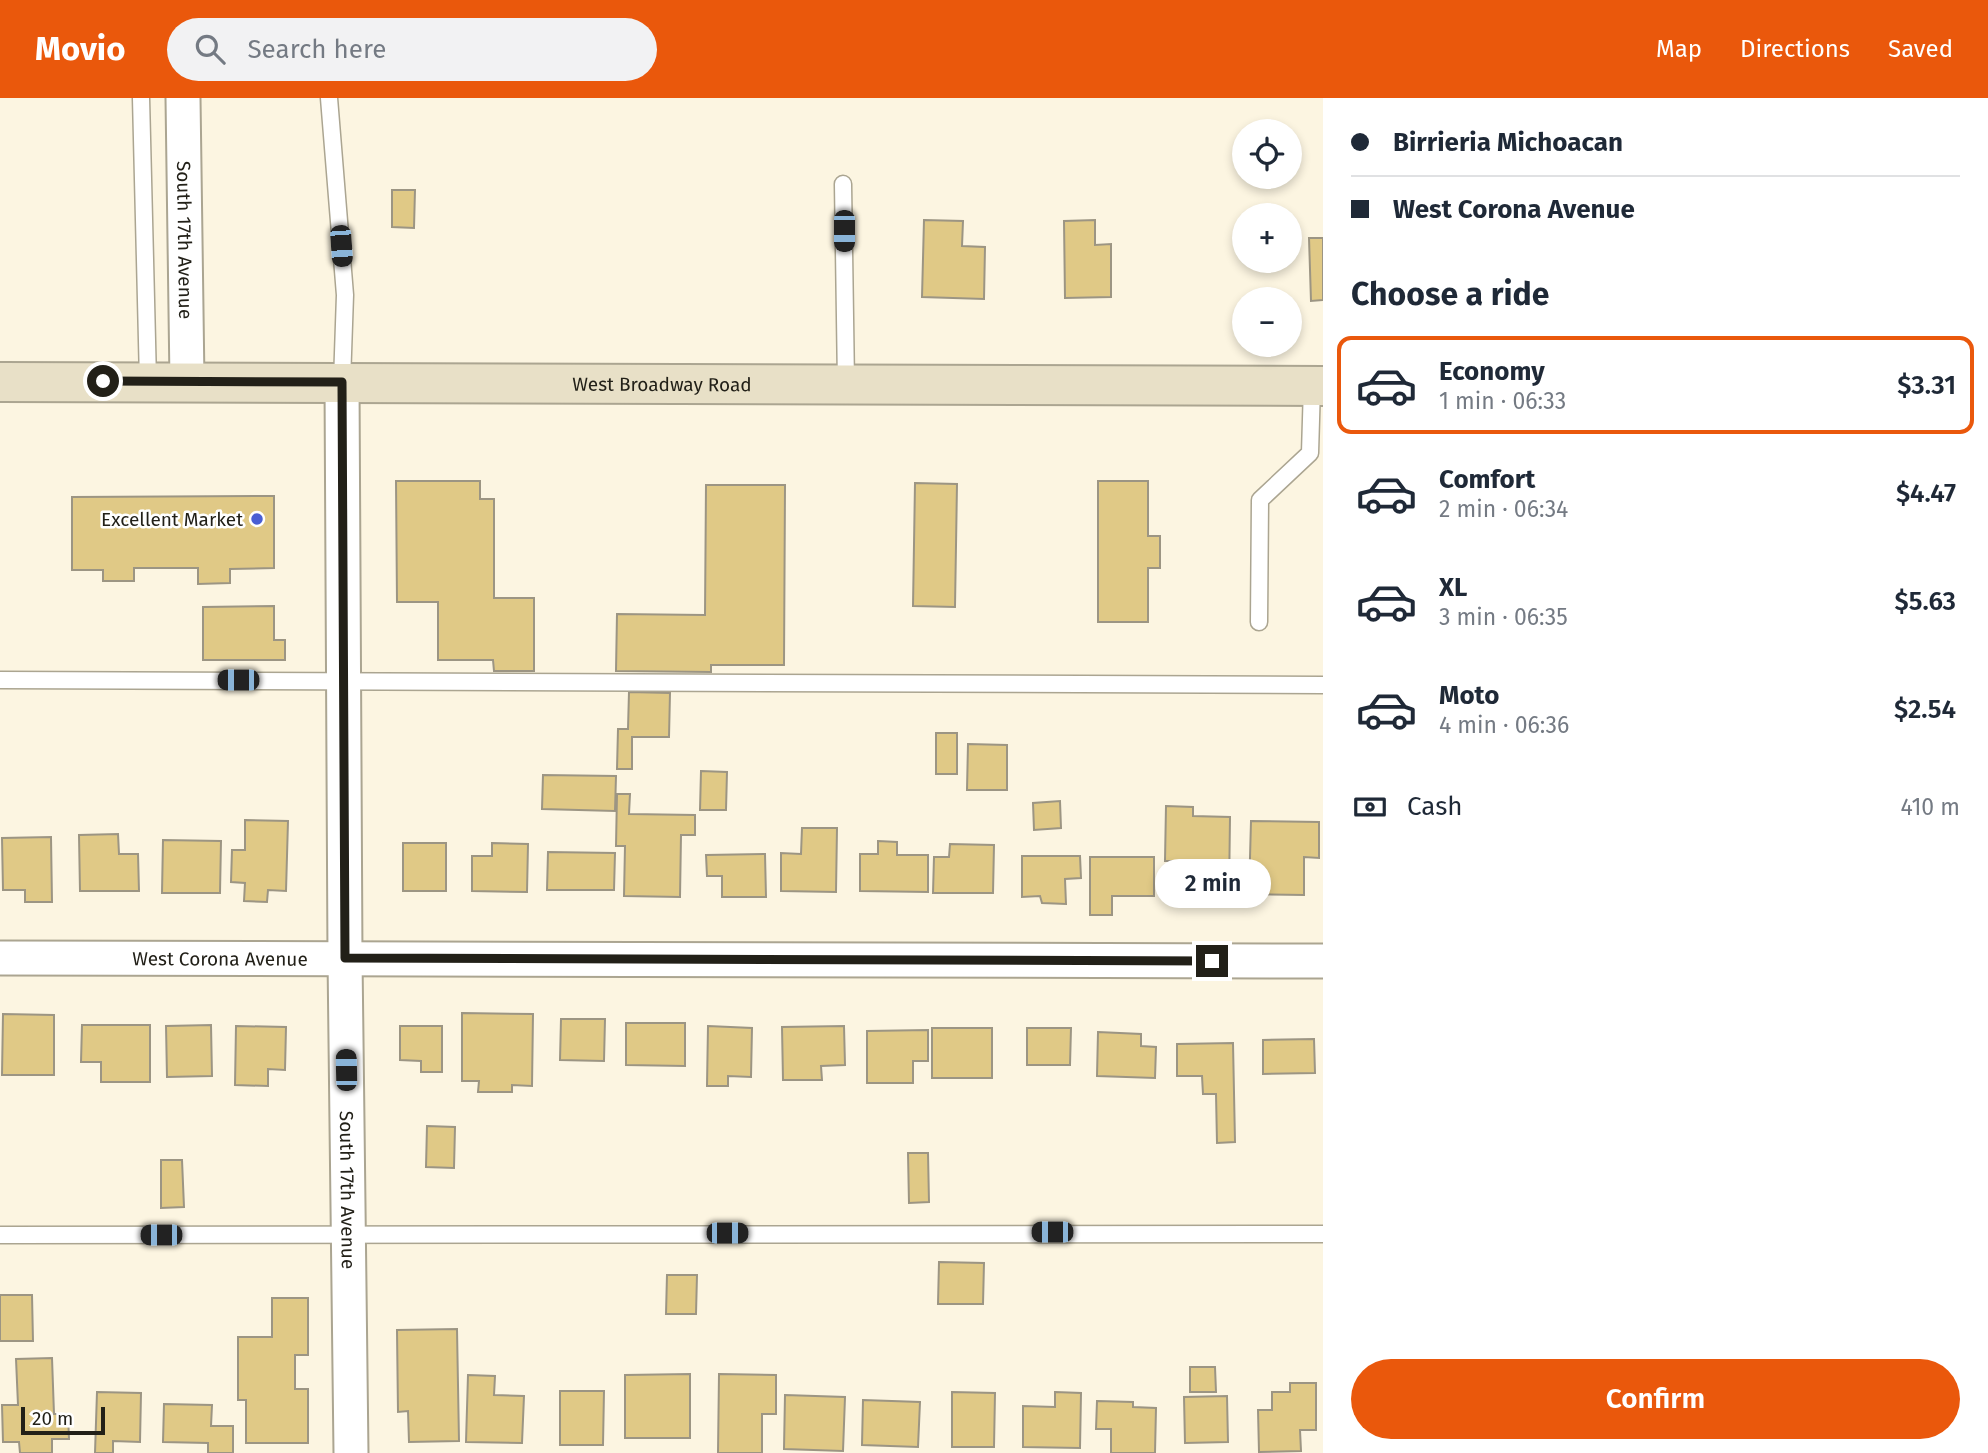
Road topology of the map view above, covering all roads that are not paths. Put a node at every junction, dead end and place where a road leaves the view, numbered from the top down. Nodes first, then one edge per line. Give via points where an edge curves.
1 (141, 98) edge
2 (183, 98) edge
3 (329, 98) edge
4 (843, 184) dead end
5 (148, 381) junction
6 (187, 381) junction
7 (0, 382) edge
8 (342, 382) junction
9 (846, 384) junction
10 (1318, 386) edge
11 (1259, 621) dead end
12 (0, 680) edge
13 (342, 680) junction
14 (1323, 685) edge
15 (0, 958) edge
16 (345, 958) junction
17 (1323, 961) edge
18 (1323, 1234) edge
19 (0, 1235) edge
20 (347, 1235) junction
21 (351, 1453) edge

1 - 5 lane
2 - 6 street, South 17th Avenue
3 - 8 lane via 345,295
4 - 9 lane
5 - 6 main road, West Broadway Road
5 - 7 main road, West Broadway Road
6 - 8 main road, West Broadway Road
8 - 9 main road, West Broadway Road
8 - 13 street, South 17th Avenue
9 - 10 main road, West Broadway Road
10 - 11 lane via 1310,453 1260,500
12 - 13 lane
13 - 14 lane
13 - 16 street, South 17th Avenue
15 - 16 street, West Corona Avenue
16 - 17 street, West Corona Avenue
16 - 20 street, South 17th Avenue
18 - 20 lane
19 - 20 lane
20 - 21 street, South 17th Avenue

